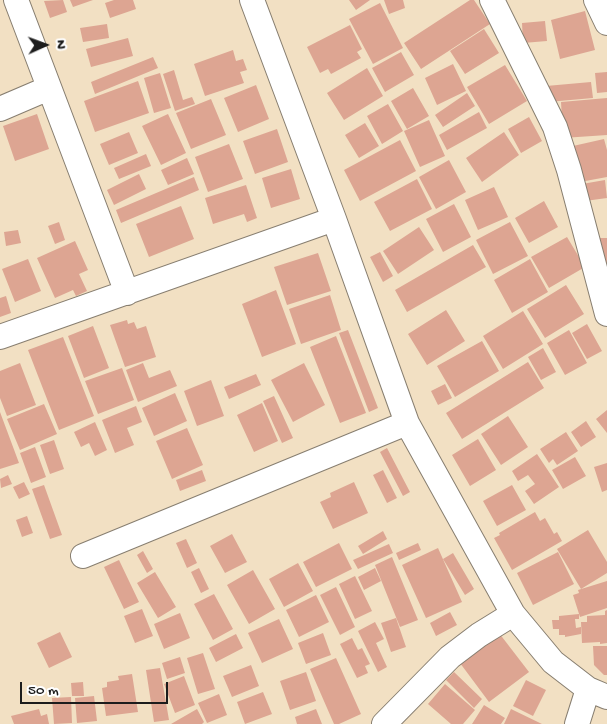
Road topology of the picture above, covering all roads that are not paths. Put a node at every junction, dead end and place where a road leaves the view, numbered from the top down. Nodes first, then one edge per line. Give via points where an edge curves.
1 (16, 0) edge
2 (252, 0) edge
3 (492, 0) edge
4 (596, 0) edge
5 (607, 23) edge
6 (49, 88) junction
7 (0, 109) edge
8 (334, 219) junction
9 (127, 294) junction
10 (607, 314) edge
11 (0, 337) edge
12 (407, 423) junction
13 (83, 556) dead end
14 (513, 614) junction
15 (597, 693) edge
16 (384, 724) edge
17 (577, 724) edge

1 - 6 street
2 - 8 street
3 - 10 street via 555,127
4 - 5 street
6 - 7 street
6 - 9 street
8 - 9 street
8 - 12 street
9 - 11 street
12 - 13 street
12 - 14 street
14 - 15 street via 553,662
14 - 16 street via 450,658
15 - 17 street

